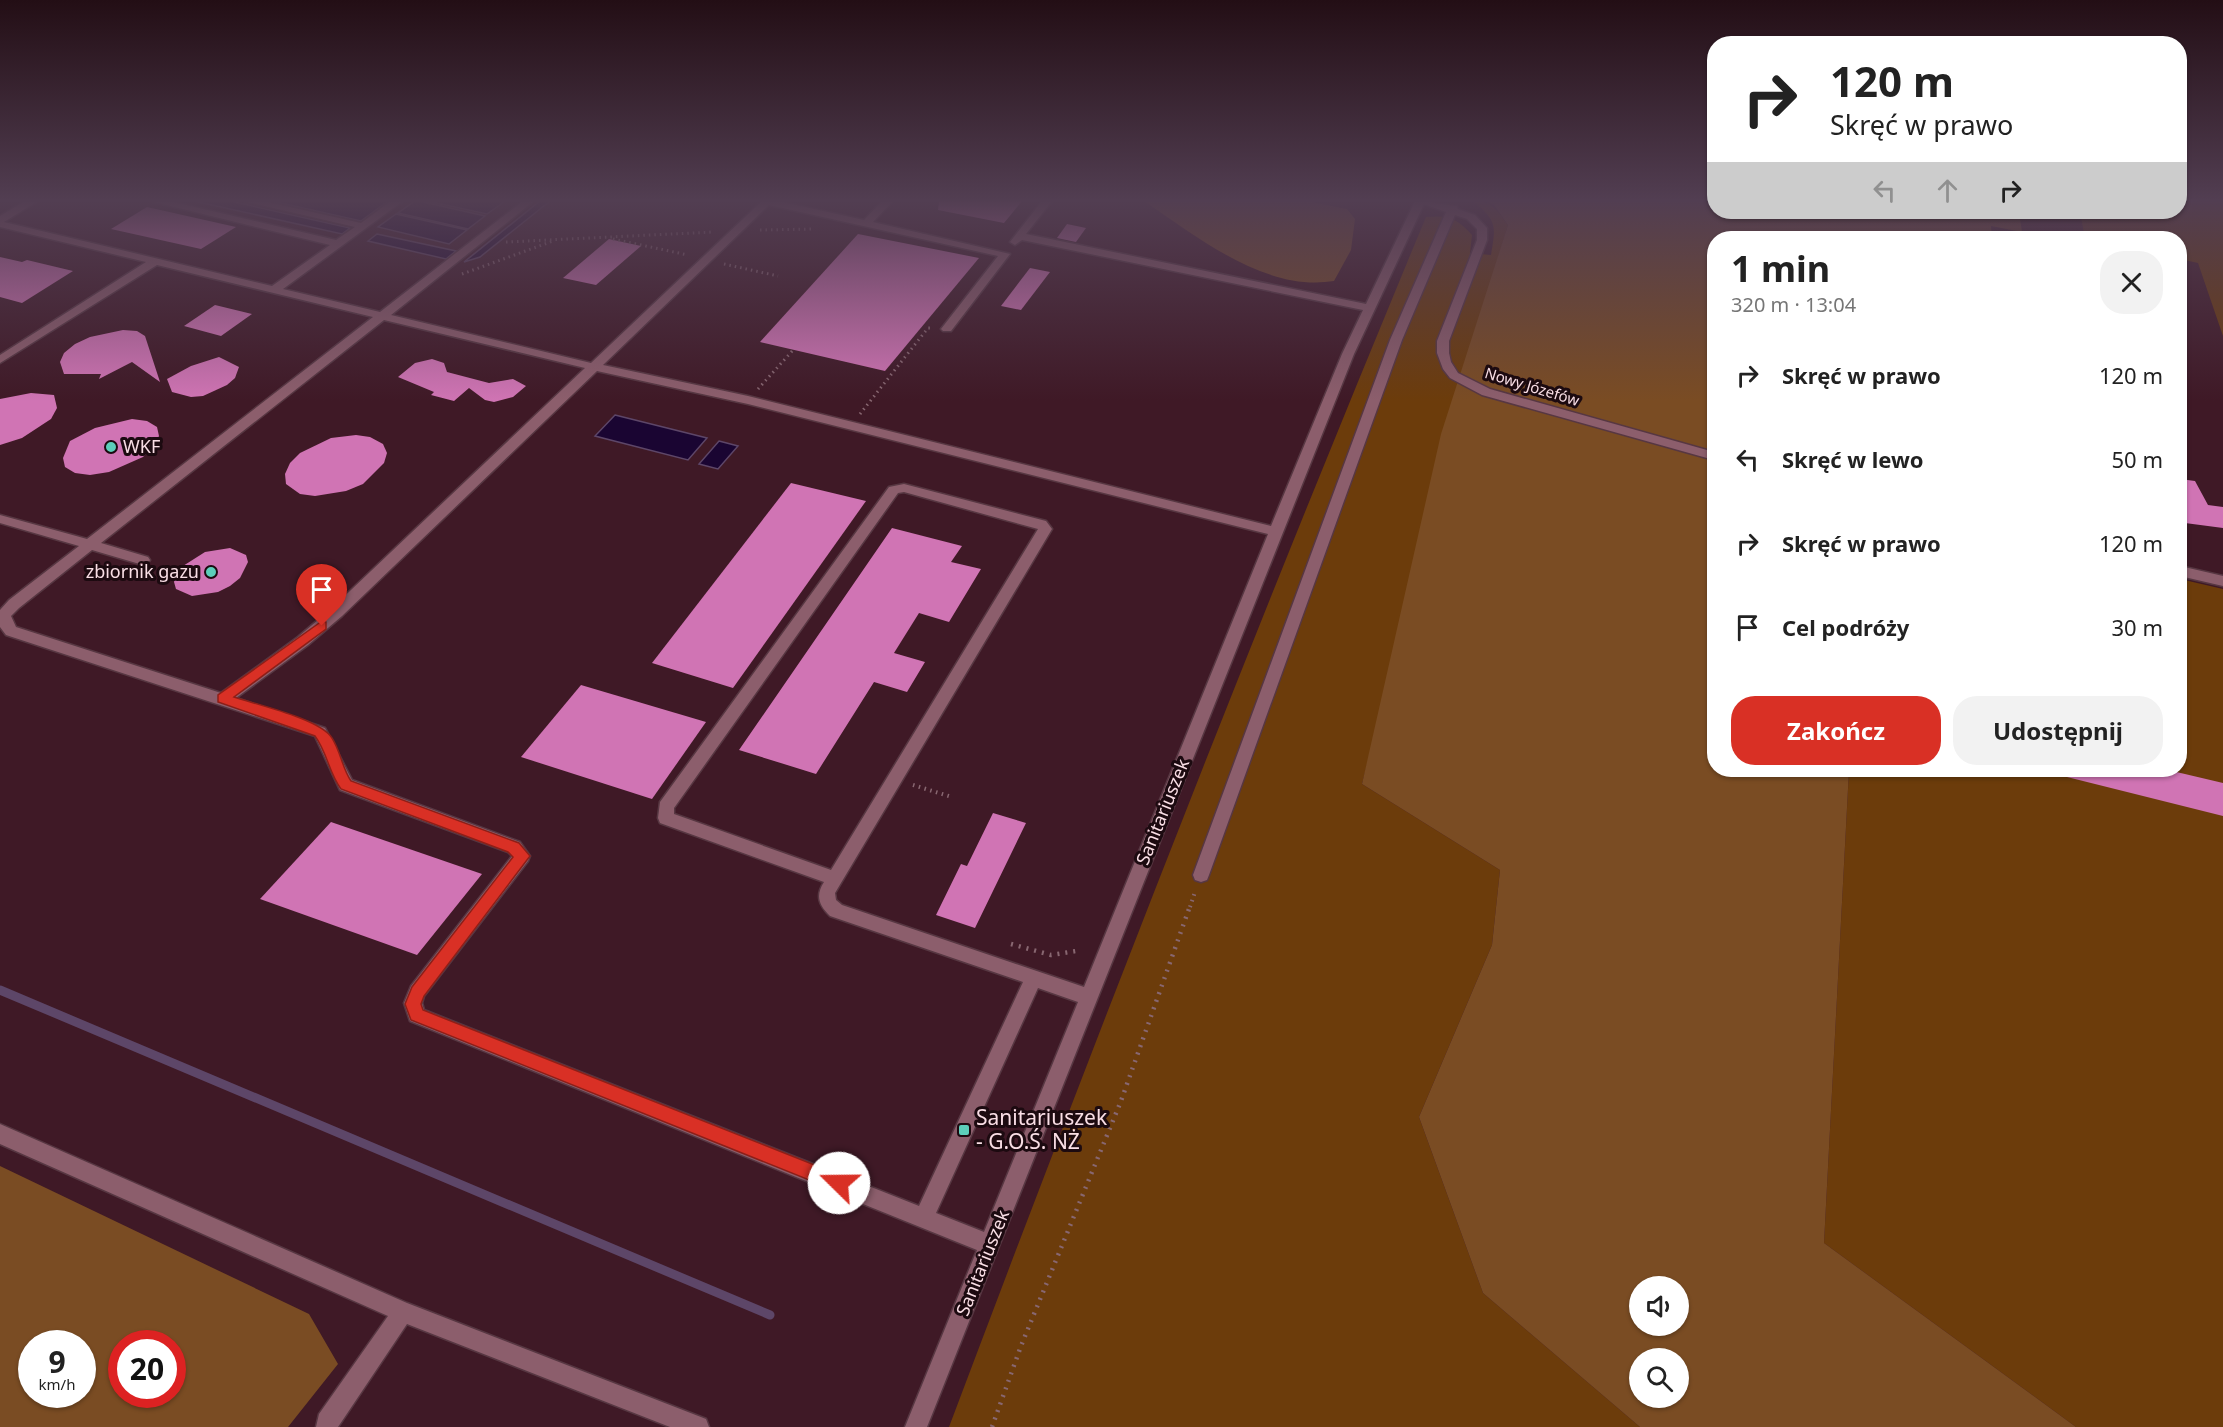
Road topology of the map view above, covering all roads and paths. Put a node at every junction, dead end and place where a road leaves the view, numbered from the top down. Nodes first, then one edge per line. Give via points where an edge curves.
1 (145, 268) edge
2 (178, 268) edge
3 (305, 268) edge
4 (445, 268) edge
5 (480, 268) edge
6 (699, 268) edge
7 (994, 268) edge
8 (1173, 268) edge
9 (1390, 268) edge
10 (1427, 268) edge
11 (1471, 268) edge
12 (459, 275) dead end
13 (274, 290) junction
14 (1370, 308) junction
15 (384, 316) junction
16 (946, 329) joint
17 (794, 349) dead end
18 (0, 360) edge
19 (594, 367) junction
20 (748, 400) junction
21 (851, 426) junction
22 (1707, 454) edge
23 (0, 519) edge
24 (1275, 531) junction
25 (88, 545) junction
26 (143, 560) dead end
27 (2187, 573) edge
28 (2223, 581) edge
29 (223, 699) junction
30 (895, 779) junction
31 (952, 797) dead end
32 (1202, 875) joint
33 (835, 879) junction
34 (1011, 944) dead end
35 (1076, 951) dead end
36 (1034, 978) junction
37 (1089, 998) junction
38 (0, 1134) edge
39 (924, 1218) junction
40 (990, 1245) junction
41 (403, 1312) junction
42 (326, 1425) edge
43 (698, 1427) edge
44 (916, 1427) edge
45 (992, 1427) edge

1 - 18 street
2 - 13 street
3 - 13 street
4 - 15 street
5 - 12 path
6 - 19 street
7 - 16 street
8 - 14 street
9 - 14 street, Sanitariuszek
10 - 32 street via 1396,340
11 - 22 street, Nowy Józefów via 1443,341 1442,359 1454,377 1486,392
13 - 15 street
14 - 24 street, Sanitariuszek
15 - 19 street
15 - 25 street
16 - 21 path via 928,328
17 - 20 path
19 - 20 street
19 - 29 street via 322,626
20 - 21 street
21 - 24 street
23 - 25 street
24 - 37 street, Sanitariuszek
25 - 26 street
25 - 29 street via 4,615 10,631
27 - 28 street
29 - 39 street via 320,732 346,785 514,847 522,856 417,992 413,1004 416,1015
30 - 31 path
30 - 33 street
30 - 33 street via 1045,529 1041,524 904,488 894,490 666,807 666,818
32 - 45 path via 1121,1101
33 - 36 street via 827,892 828,903 836,910
34 - 35 path via 1047,957 1062,957
36 - 37 street
36 - 39 street
37 - 40 street, Sanitariuszek
38 - 41 street
39 - 40 street
40 - 44 street, Sanitariuszek
41 - 42 street
41 - 43 street

